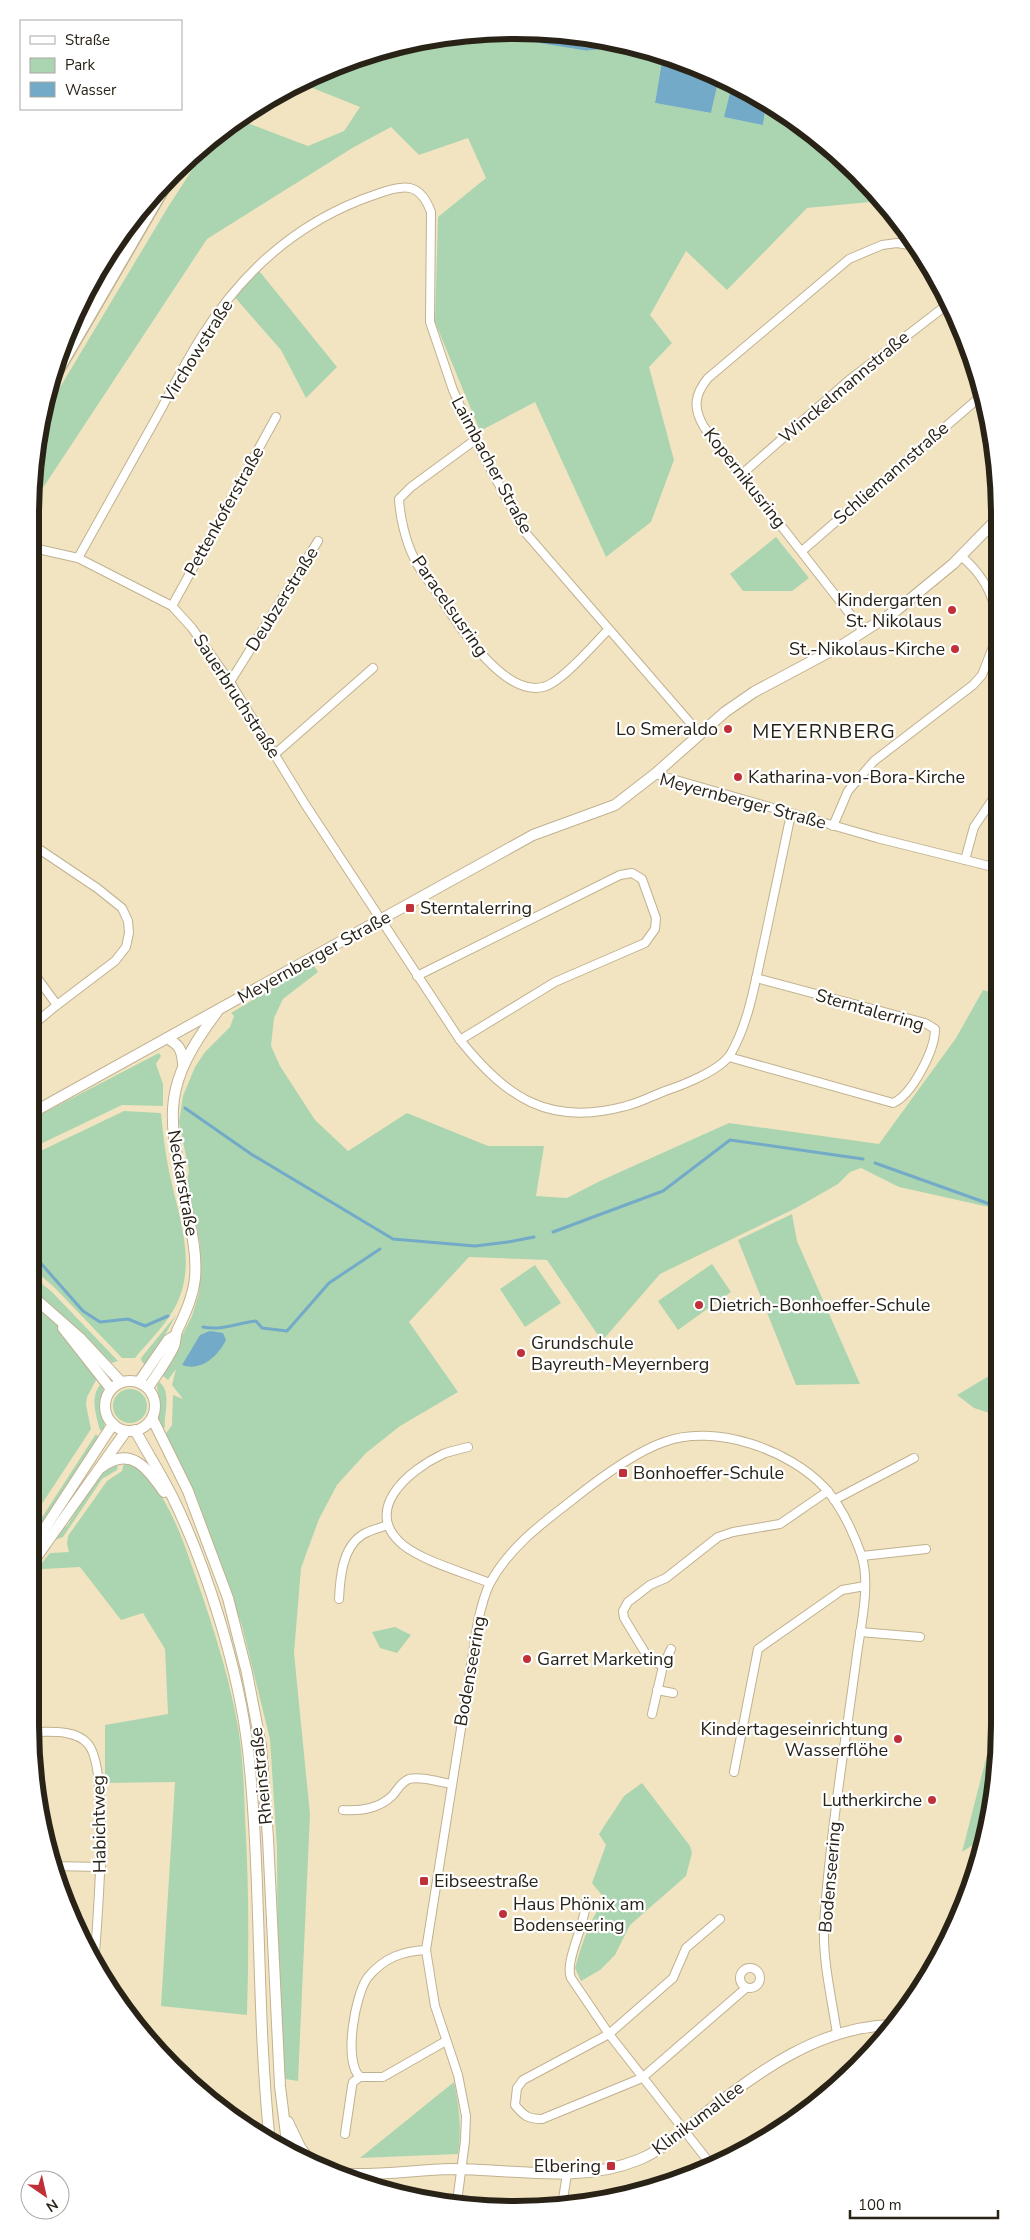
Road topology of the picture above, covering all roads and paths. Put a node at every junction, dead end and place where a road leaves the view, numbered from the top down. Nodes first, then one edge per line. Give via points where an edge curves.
1 (426, 198) joint
2 (154, 205) edge
3 (907, 245) edge
4 (944, 307) edge
5 (68, 353) edge
6 (977, 400) edge
7 (276, 417) dead end
8 (475, 440) junction
9 (742, 474) junction
10 (991, 525) edge
11 (318, 541) dead end
12 (39, 549) edge
13 (802, 551) junction
14 (961, 556) junction
15 (78, 558) junction
16 (991, 597) edge
17 (172, 606) junction
18 (608, 630) junction
19 (864, 632) junction
20 (991, 652) edge
21 (373, 668) dead end
22 (230, 682) junction
23 (699, 733) junction
24 (275, 754) junction
25 (655, 774) junction
26 (991, 802) edge
27 (791, 814) junction
28 (833, 826) junction
29 (39, 849) edge
30 (965, 860) junction
31 (991, 866) edge
32 (381, 920) junction
33 (417, 976) junction
34 (756, 978) junction
35 (39, 980) edge
36 (57, 1005) junction
37 (219, 1010) junction
38 (39, 1018) edge
39 (167, 1038) junction
40 (460, 1040) junction
41 (729, 1057) junction
42 (183, 1064) junction
43 (39, 1109) edge
44 (39, 1302) edge
45 (52, 1313) junction
46 (121, 1382) junction
47 (143, 1385) junction
48 (111, 1389) junction
49 (152, 1418) junction
50 (113, 1424) junction
51 (131, 1430) junction
52 (468, 1447) dead end
53 (914, 1458) dead end
54 (95, 1473) junction
55 (828, 1491) junction
56 (173, 1498) junction
57 (834, 1500) junction
58 (388, 1525) junction
59 (39, 1537) edge
60 (926, 1549) dead end
61 (39, 1553) edge
62 (862, 1556) junction
63 (490, 1583) junction
64 (865, 1586) junction
65 (339, 1599) dead end
66 (860, 1632) junction
67 (920, 1637) dead end
68 (671, 1649) dead end
69 (662, 1666) junction
70 (657, 1690) junction
71 (674, 1692) dead end
72 (652, 1714) dead end
73 (39, 1733) edge
74 (734, 1772) dead end
75 (451, 1784) junction
76 (343, 1810) dead end
77 (60, 1866) edge
78 (101, 1867) junction
79 (586, 1901) dead end
80 (720, 1919) dead end
81 (95, 1949) edge
82 (426, 1950) junction
83 (746, 1988) dead end
84 (883, 2027) edge
85 (609, 2034) junction
86 (837, 2034) junction
87 (446, 2041) junction
88 (360, 2077) junction
89 (642, 2078) junction
90 (283, 2109) junction
91 (684, 2131) junction
92 (269, 2132) edge
93 (345, 2134) dead end
94 (287, 2143) edge
95 (303, 2152) edge
96 (707, 2160) edge
97 (462, 2170) junction
98 (358, 2174) edge
99 (567, 2174) junction
100 (372, 2175) junction
101 (365, 2177) edge
102 (458, 2197) edge
103 (563, 2198) edge

1 - 8 street, Laimbacher Straße via 431,212 430,322 452,390
1 - 15 street, Virchowstraße via 408,187 356,201 325,215 292,236 250,273 202,336
2 - 5 main road
3 - 9 street, Kopernikusring via 882,245 849,259 700,388 696,398 699,418
4 - 9 street, Winckelmannstraße via 842,387
6 - 13 street, Schliemannstraße
7 - 17 street, Pettenkoferstraße
8 - 18 street, Laimbacher Straße via 524,531
8 - 18 street, Paracelsusring via 399,499 414,559 472,644 495,668 514,681 531,688 544,687 553,683
9 - 13 street, Kopernikusring
10 - 14 street
11 - 22 street, Deubzerstraße
12 - 15 street, Sauerbruchstraße
13 - 19 street, Kopernikusring
14 - 16 street via 984,582
14 - 19 street via 919,594
15 - 17 street, Sauerbruchstraße
17 - 22 street, Sauerbruchstraße via 192,628
18 - 23 street, Laimbacher Straße
19 - 23 street via 754,692
20 - 28 street via 982,675 973,685 874,761 848,791
21 - 24 street
22 - 24 street, Sauerbruchstraße
23 - 25 street
24 - 32 street, Sauerbruchstraße
25 - 27 street, Meyernberger Straße
25 - 32 street, Meyernberger Straße via 615,805 533,835
26 - 30 street via 974,828
27 - 28 street, Meyernberger Straße
27 - 34 street
28 - 30 street, Meyernberger Straße
29 - 36 street via 122,908 128,921 126,947 115,961
30 - 31 street, Meyernberger Straße
32 - 33 street
32 - 37 street, Meyernberger Straße
33 - 40 street
33 - 40 street via 620,874 638,875 646,887 656,918 655,928 645,943 556,982
34 - 41 street via 741,1033
34 - 41 street, Sterntalerring via 925,1023 935,1029 935,1041 912,1085 902,1099 892,1103
35 - 36 street
36 - 38 street
37 - 39 street, Meyernberger Straße
37 - 42 street, Neckarstraße
39 - 42 street via 179,1045
39 - 43 street, Meyernberger Straße
40 - 41 street via 482,1067 519,1097 550,1110 570,1113 626,1106 685,1084
42 - 47 street, Neckarstraße via 173,1101 171,1126 194,1244 195,1277 190,1301 176,1335 168,1340
44 - 45 street
45 - 46 street
45 - 48 street
46 - 47 street
46 - 48 street
47 - 49 street via 155,1403
48 - 50 street via 104,1406
49 - 51 street via 145,1426
49 - 90 street, Rheinstraße via 188,1491 228,1598 247,1673 259,1737 268,1838 275,2015
50 - 51 street
50 - 59 street
51 - 54 street
51 - 56 street, Rheinstraße
52 - 58 street via 443,1454 396,1487 389,1502
53 - 57 street
54 - 56 street via 118,1459 133,1460 142,1464 164,1493
54 - 61 street
55 - 57 street, Bodenseering
55 - 63 street, Bodenseering via 795,1464 762,1447 724,1438 666,1441 588,1487 537,1527
55 - 69 street via 780,1524 718,1537 666,1578 650,1585 628,1602 623,1611 624,1618 649,1659
56 - 92 street, Rheinstraße via 214,1602 248,1749 263,2073
57 - 62 street, Bodenseering
58 - 63 street via 399,1541 411,1550
58 - 65 street via 367,1532 356,1540 341,1569
60 - 62 street
62 - 64 street, Bodenseering
63 - 75 street, Bodenseering via 478,1621
64 - 66 street, Bodenseering
64 - 74 street via 842,1590 758,1649
66 - 67 street
66 - 86 street, Bodenseering via 832,1837 824,1931
68 - 69 street
69 - 70 street
70 - 71 street
70 - 72 street
73 - 78 street, Habichtweg via 76,1735 93,1751 99,1782
75 - 76 street via 407,1780 380,1804 359,1811
75 - 82 street, Bodenseering
77 - 78 street
78 - 81 street, Habichtweg
79 - 85 street via 586,1914 568,1973
80 - 85 street via 686,1948 673,1978
82 - 87 street, Bodenseering via 435,2006
82 - 88 street via 400,1953 375,1970 366,1981 360,1994 352,2042 355,2070
83 - 89 street
84 - 86 street, Klinikumallee
85 - 89 street
85 - 89 street via 522,2080 517,2088 516,2105 524,2116 531,2120 542,2119
86 - 91 street, Klinikumallee via 766,2068
87 - 88 street via 383,2077
87 - 97 street, Bodenseering via 458,2075 466,2116
88 - 93 street via 353,2082
89 - 91 street
90 - 94 street, Rheinstraße
90 - 95 street
91 - 96 street
91 - 99 street, Klinikumallee via 639,2160 616,2168
97 - 99 street, Klinikumallee
97 - 100 street, Klinikumallee
97 - 102 street, Bodenseering
98 - 100 street, Klinikumallee
99 - 103 street
100 - 101 street, Klinikumallee

